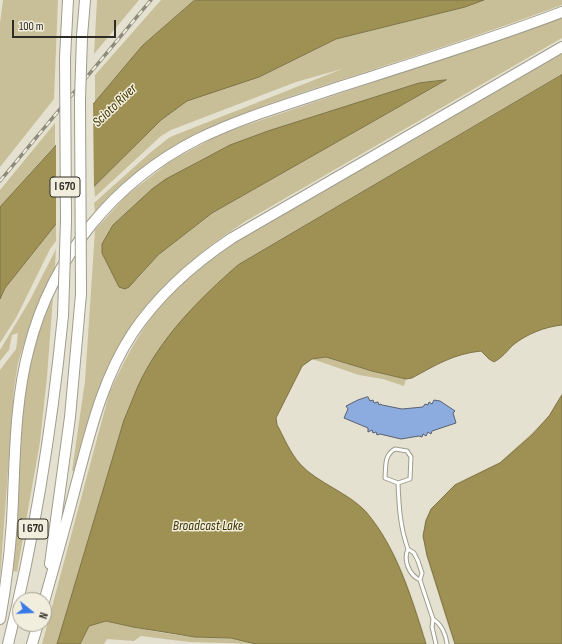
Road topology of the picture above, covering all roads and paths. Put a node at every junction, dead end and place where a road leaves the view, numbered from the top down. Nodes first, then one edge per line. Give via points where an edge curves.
1 (68, 0) edge
2 (85, 0) edge
3 (562, 12) edge
4 (562, 47) edge
5 (398, 483) junction
6 (408, 549) junction
7 (420, 580) junction
8 (46, 592) edge
9 (47, 592) edge
10 (0, 619) edge
11 (433, 619) junction
12 (36, 632) edge
13 (8, 644) edge
14 (32, 644) edge
15 (436, 644) edge
16 (447, 644) edge

1 - 13 highway, I 670, bridge via 65,58 66,220 63,316 44,471
2 - 8 highway, I 670, bridge via 80,100 81,294 70,417
3 - 10 highway via 231,124 166,158 123,190 96,218 70,253 49,290 29,346 17,415 10,545
4 - 9 highway via 232,238 206,255 156,302 114,366 102,396
5 - 5 lane via 410,479 412,466 411,457 407,451 401,449 390,452 386,458 386,478
5 - 6 lane via 399,512
6 - 7 lane via 414,553 418,561 422,573
6 - 7 lane via 407,566 414,577
7 - 11 lane
11 - 15 lane
11 - 16 lane via 439,623
12 - 14 highway

